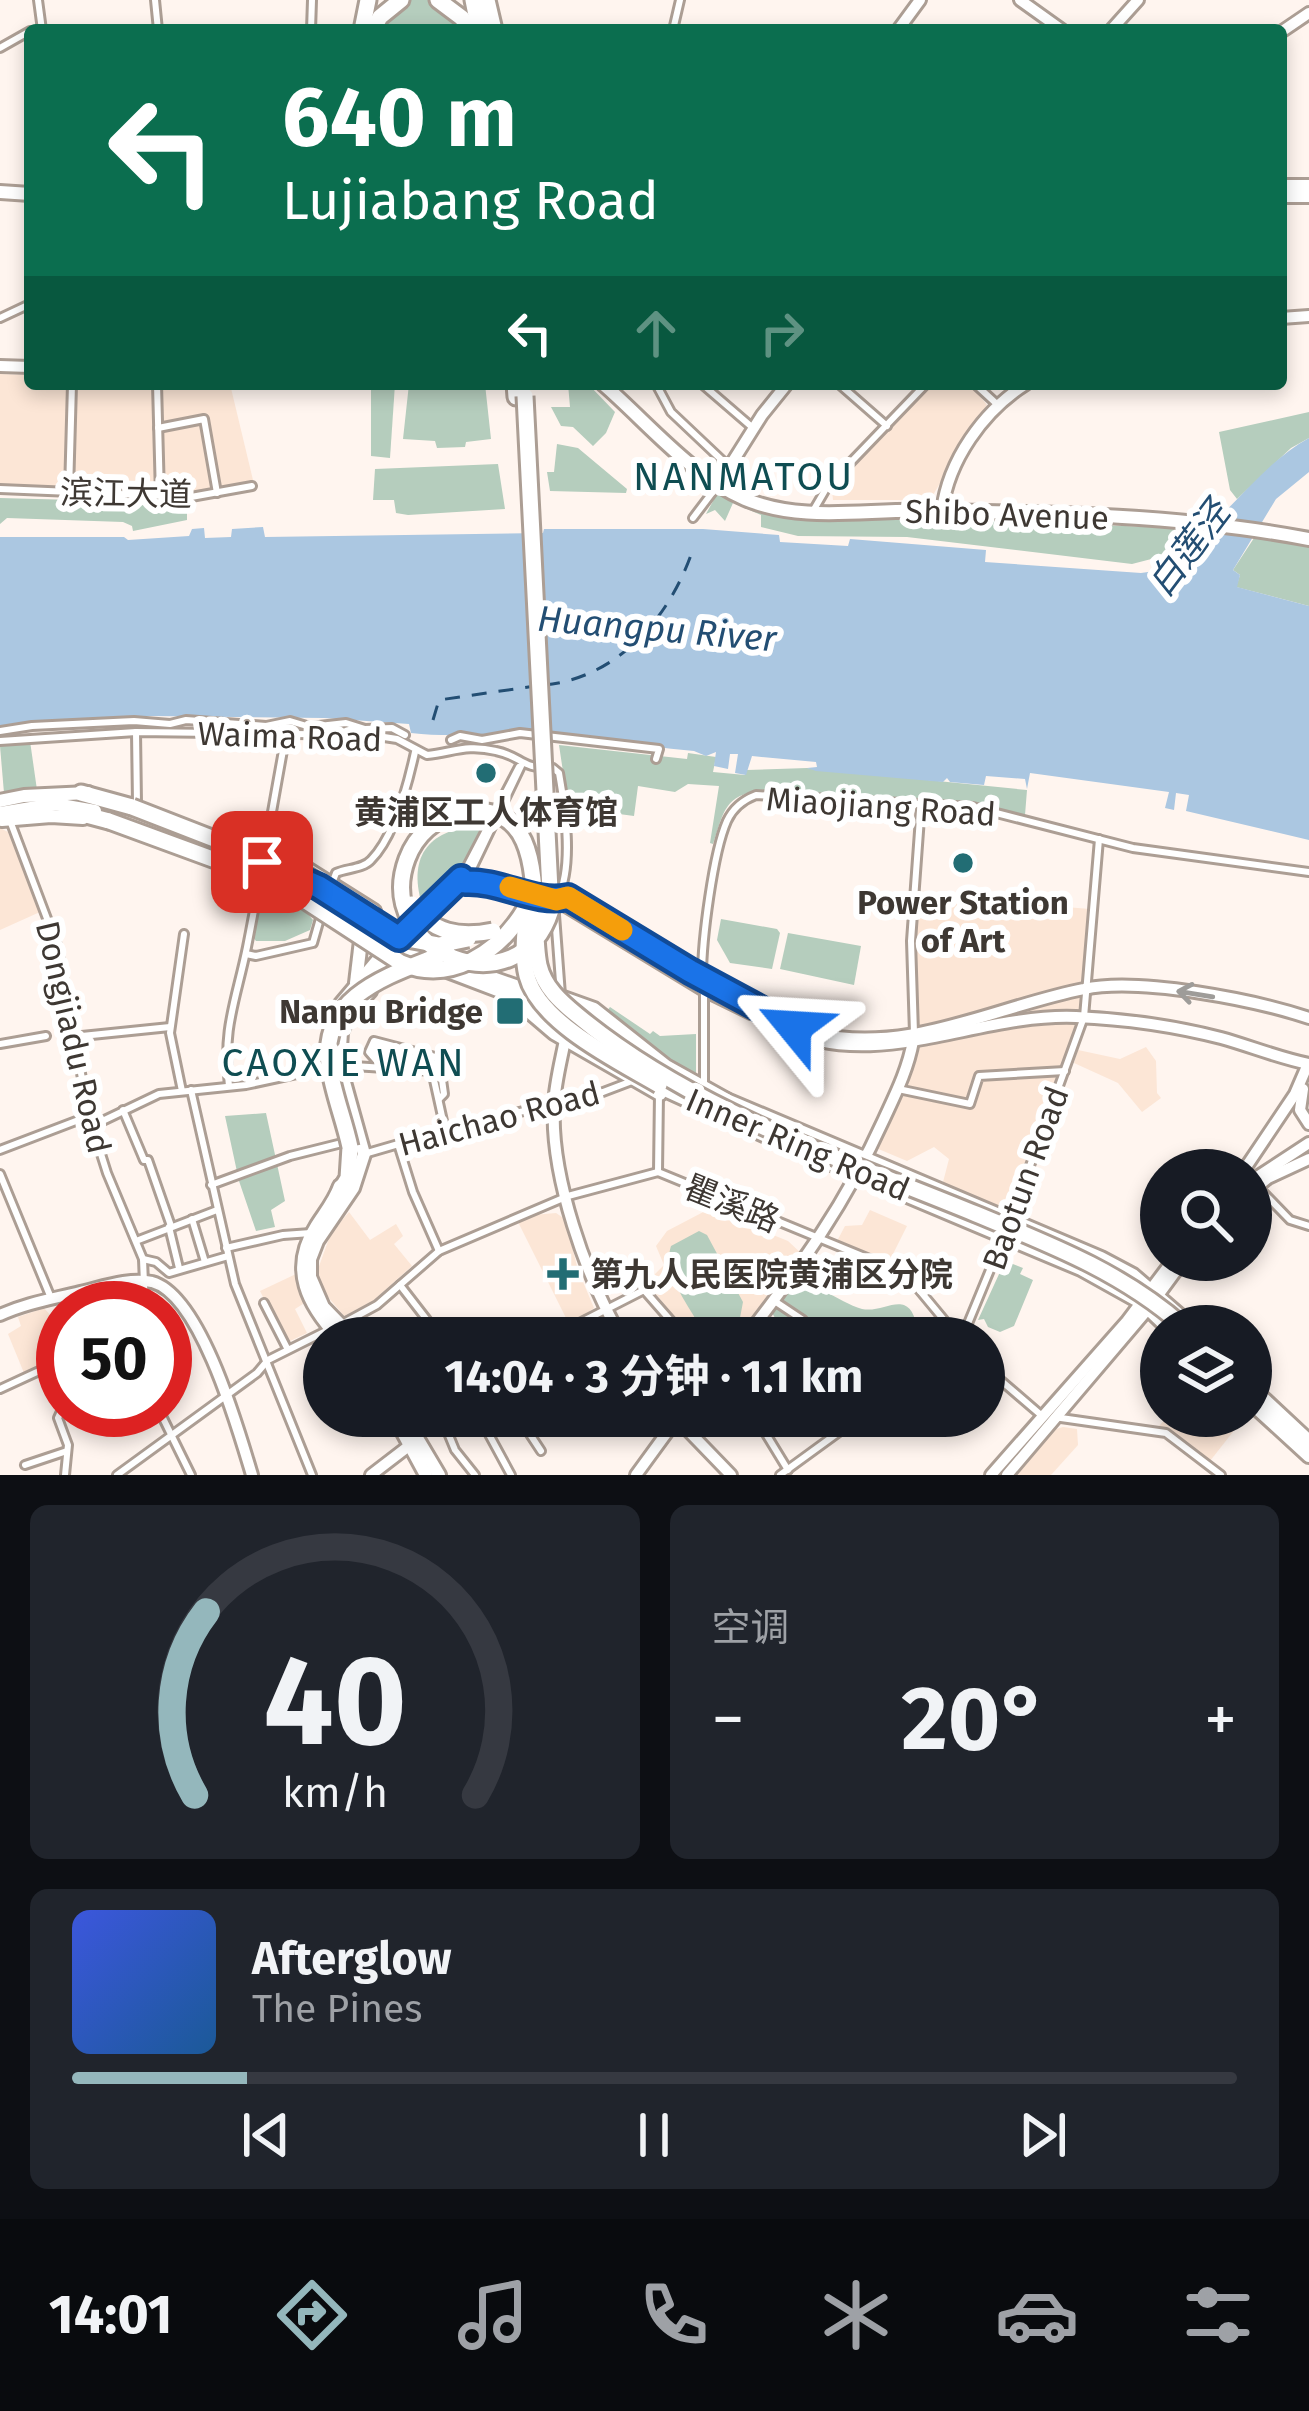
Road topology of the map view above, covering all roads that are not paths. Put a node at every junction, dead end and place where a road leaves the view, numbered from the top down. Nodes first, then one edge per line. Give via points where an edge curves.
1 (401, 0) edge
2 (438, 0) edge
3 (1020, 0) edge
4 (1138, 0) edge
5 (376, 24) edge
6 (473, 24) edge
7 (1054, 24) edge
8 (1116, 24) edge
9 (72, 390) edge
10 (157, 390) edge
11 (520, 390) edge
12 (520, 390) edge
13 (611, 390) edge
14 (620, 390) edge
15 (660, 390) edge
16 (709, 390) edge
17 (782, 390) edge
18 (846, 390) edge
19 (920, 390) edge
20 (982, 390) edge
21 (1019, 390) edge
22 (999, 406) junction
23 (887, 426) junction
24 (158, 428) junction
25 (753, 428) junction
26 (724, 477) junction
27 (252, 486) dead end
28 (0, 489) edge
29 (69, 492) junction
30 (217, 494) junction
31 (160, 496) junction
32 (942, 507) junction
33 (813, 510) junction
34 (693, 518) dead end
35 (1309, 536) edge
36 (0, 731) edge
37 (136, 732) junction
38 (286, 734) junction
39 (405, 735) dead end
40 (452, 740) dead end
41 (0, 741) edge
42 (415, 752) junction
43 (656, 759) dead end
44 (521, 765) junction
45 (922, 803) junction
46 (80, 805) junction
47 (3, 808) edge
48 (135, 808) junction
49 (103, 816) junction
50 (1100, 839) junction
51 (262, 866) junction
52 (1309, 872) edge
53 (463, 880) junction
54 (532, 880) junction
55 (327, 897) junction
56 (556, 900) junction
57 (433, 916) junction
58 (360, 925) junction
59 (513, 925) junction
60 (494, 931) junction
61 (184, 934) dead end
62 (362, 942) junction
63 (397, 943) junction
64 (419, 943) junction
65 (531, 947) junction
66 (245, 954) junction
67 (433, 955) junction
68 (703, 984) junction
69 (355, 987) junction
70 (1089, 987) junction
71 (516, 994) junction
72 (554, 1002) junction
73 (1016, 1014) junction
74 (583, 1017) junction
75 (1084, 1017) junction
76 (1309, 1018) edge
77 (170, 1027) junction
78 (46, 1036) dead end
79 (72, 1037) junction
80 (914, 1038) junction
81 (565, 1040) junction
82 (0, 1044) edge
83 (1309, 1051) edge
84 (339, 1064) junction
85 (1309, 1064) edge
86 (324, 1068) junction
87 (410, 1068) junction
88 (1064, 1071) junction
89 (650, 1080) junction
90 (1308, 1081) edge
91 (229, 1086) junction
92 (898, 1089) junction
93 (186, 1090) junction
94 (700, 1094) junction
95 (439, 1099) junction
96 (554, 1103) junction
97 (123, 1110) junction
98 (88, 1116) junction
99 (1309, 1124) edge
100 (92, 1126) junction
101 (445, 1130) junction
102 (1309, 1143) edge
103 (398, 1144) junction
104 (354, 1148) junction
105 (1259, 1149) edge
106 (0, 1150) edge
107 (1309, 1158) edge
108 (867, 1159) junction
109 (1283, 1159) junction
110 (1272, 1162) edge
111 (1272, 1170) edge
112 (658, 1172) junction
113 (0, 1174) edge
114 (858, 1175) junction
115 (1272, 1178) edge
116 (356, 1183) joint
117 (211, 1185) junction
118 (339, 1193) joint
119 (568, 1196) junction
120 (1272, 1203) edge
121 (217, 1210) junction
122 (192, 1219) junction
123 (1010, 1220) junction
124 (1309, 1226) edge
125 (170, 1227) junction
126 (312, 1233) junction
127 (1004, 1236) junction
128 (820, 1239) junction
129 (136, 1241) junction
130 (440, 1251) junction
131 (227, 1252) junction
132 (143, 1259) junction
133 (205, 1262) junction
134 (179, 1268) junction
135 (44, 1281) edge
136 (143, 1281) edge
137 (1161, 1281) edge
138 (1166, 1281) edge
139 (400, 1285) junction
140 (1150, 1299) junction
141 (773, 1300) junction
142 (36, 1303) edge
143 (265, 1303) dead end
144 (1146, 1305) edge
145 (1154, 1305) edge
146 (1158, 1305) edge
147 (1158, 1305) edge
148 (606, 1311) junction
149 (0, 1315) edge
150 (322, 1317) edge
151 (329, 1317) edge
152 (358, 1317) edge
153 (425, 1317) edge
154 (594, 1317) edge
155 (610, 1317) edge
156 (670, 1317) edge
157 (760, 1317) edge
158 (798, 1317) edge
159 (943, 1317) edge
160 (970, 1317) edge
161 (192, 1322) edge
162 (303, 1343) edge
163 (288, 1349) junction
164 (268, 1360) junction
165 (36, 1372) edge
166 (1005, 1384) edge
167 (0, 1388) edge
168 (226, 1394) junction
169 (1272, 1407) edge
170 (1272, 1413) edge
171 (1042, 1415) junction
172 (1056, 1418) junction
173 (192, 1420) edge
174 (1309, 1433) edge
175 (64, 1437) edge
176 (169, 1437) joint
177 (408, 1437) edge
178 (411, 1437) edge
179 (449, 1437) edge
180 (490, 1437) edge
181 (532, 1437) edge
182 (663, 1437) edge
183 (696, 1437) edge
184 (765, 1437) edge
185 (833, 1437) edge
186 (414, 1447) junction
187 (68, 1450) junction
188 (1309, 1450) edge
189 (541, 1451) dead end
190 (25, 1465) dead end
191 (784, 1473) edge
192 (999, 1474) edge
193 (65, 1475) edge
194 (117, 1475) edge
195 (190, 1475) edge
196 (252, 1475) edge
197 (312, 1475) edge
198 (371, 1475) edge
199 (381, 1475) edge
200 (425, 1475) edge
201 (439, 1475) edge
202 (475, 1475) edge
203 (511, 1475) edge
204 (636, 1475) edge
205 (731, 1475) edge
206 (1221, 1475) edge

1 - 5 highway
2 - 6 highway
3 - 7 main road
4 - 8 main road
9 - 29 street
10 - 24 street
11 - 54 highway, bridge via 551,910 530,946 475,964 425,940 403,894 415,843 457,814 506,822 527,848
12 - 60 highway, bridge via 542,908 513,949 467,958 422,924 411,880 419,854 440,830 467,820 502,829 524,861 525,885
13 - 26 main road, Shibo Avenue
14 - 26 main road, Shibo Avenue
15 - 26 street
16 - 25 street
17 - 25 main road
18 - 23 street
19 - 23 street
20 - 22 street
21 - 22 main road
22 - 32 main road via 964,448
23 - 33 street
24 - 30 street via 204,419
24 - 31 street
25 - 26 main road
26 - 33 main road, Shibo Avenue via 764,506
26 - 34 street
27 - 30 street, 滨江大道
28 - 29 street, 滨江大道
29 - 31 street, 滨江大道
30 - 31 street, 滨江大道
32 - 33 main road, Shibo Avenue
32 - 35 main road, Shibo Avenue via 1162,516
36 - 39 street via 290,721 383,726
37 - 38 street, Waima Road
37 - 41 street, Waima Road
37 - 48 street
38 - 42 street, Waima Road via 371,735
38 - 51 street
40 - 43 street via 524,734 658,749
42 - 44 street, Waima Road via 464,746 505,753
42 - 55 street via 373,859 341,870
44 - 53 street
44 - 56 street, Waima Road via 559,773 567,869
45 - 50 street, Miaojiang Road via 974,807
45 - 68 street, Miaojiang Road via 772,794 741,803 724,829
45 - 80 street via 911,941
46 - 47 main road
46 - 47 main road
46 - 48 highway
46 - 49 highway
46 - 51 main road
47 - 48 main road via 70,800
47 - 49 main road via 65,804
47 - 79 street, Dongjiadu Road via 57,945
48 - 51 main road
48 - 60 highway, bridge via 307,875 407,939 439,945
49 - 51 main road
49 - 59 highway, bridge via 278,883 421,971 464,965
50 - 52 street, Miaojiang Road
50 - 70 street, Baotun Road
51 - 55 main road
51 - 55 main road
51 - 66 street
53 - 56 main road
53 - 57 main road
53 - 63 main road
54 - 59 highway, bridge
54 - 60 highway, bridge via 521,845 484,817 445,822 423,839 407,884 421,916 449,932
54 - 65 highway, Inner Ring Road, bridge
55 - 58 main road
55 - 62 main road
55 - 63 main road
55 - 66 street via 313,943
56 - 68 main road via 568,897
56 - 72 street, Waima Road
57 - 63 main road
57 - 64 main road
58 - 62 main road
58 - 63 main road
59 - 104 highway, bridge via 372,989 349,1010 334,1065
60 - 104 highway, bridge via 370,984 343,1009 328,1050
61 - 77 street
62 - 69 main road
63 - 64 main road
63 - 67 main road
63 - 69 main road
63 - 71 main road
63 - 84 main road via 350,1013
64 - 67 main road
65 - 74 highway, bridge via 544,979
65 - 89 highway, bridge via 556,987
65 - 89 highway, Inner Ring Road, bridge via 532,988 556,1019
65 - 89 highway, bridge via 524,979 541,1015
66 - 91 street via 225,1040
67 - 71 main road
68 - 80 main road via 815,1033
68 - 94 street, Miaojiang Road
69 - 86 main road via 329,1024
70 - 73 main road
70 - 75 street, Baotun Road
76 -> 70 main road via 1171,991
71 - 72 highway
71 - 81 main road
71 - 89 main road
72 - 74 main road
72 - 89 highway, bridge
72 - 94 main road via 594,1010
73 - 75 main road
73 - 80 main road
74 - 89 highway, Inner Ring Road, bridge
74 - 94 main road
75 - 85 main road via 1161,1025
75 - 88 street, Baotun Road
77 - 79 street
77 - 93 street
78 - 82 street
79 - 98 street, Dongjiadu Road
80 - 92 main road
81 - 89 main road
81 - 96 main road
83 - 85 main road
84 - 86 street
84 - 87 street
84 - 104 main road
85 - 90 main road
85 - 105 main road
86 - 91 street
86 - 104 main road
87 - 95 street via 432,1071
87 - 95 street via 401,1055 372,1057 374,1041 439,1058
88 - 92 street via 979,1076 970,1103
88 - 123 street, Baotun Road
89 - 94 highway
89 - 94 main road
89 - 96 street, Haichao Road
89 - 112 street
89 - 144 highway, Inner Ring Road, bridge via 1081,1264
89 - 146 highway, Inner Ring Road, bridge via 1067,1252
90 - 99 main road via 1300,1111
91 - 93 street
92 - 108 main road
93 - 97 street
93 - 117 street
94 - 108 main road
94 - 114 main road
95 - 101 street
96 - 101 street, Haichao Road
96 - 119 main road
97 - 100 street
97 - 125 street
98 - 100 street, Dongjiadu Road
98 - 106 street
100 - 129 street, Dongjiadu Road
101 - 103 street, Haichao Road
102 - 109 main road
103 - 104 street, Haichao Road
103 - 130 street
104 - 116 highway
104 - 117 street, Haichao Road via 290,1156
104 - 118 highway
107 - 115 main road
108 - 114 main road
108 - 123 main road
109 - 110 main road
109 - 111 main road
112 - 119 street
112 - 128 street, 瞿溪路
113 - 135 street
114 - 127 main road
114 - 128 main road
116 - 151 main road via 310,1259 313,1288
117 - 121 street
118 - 126 main road
119 - 130 street
119 - 148 main road
120 - 124 street
121 - 122 street
121 - 131 street
122 - 125 street
122 - 133 street
123 - 127 street, Baotun Road
123 - 140 main road via 1101,1258
125 - 129 street
125 - 134 street
126 - 131 street
126 - 150 main road via 301,1277
127 - 140 main road
127 - 160 street, Baotun Road
128 - 141 main road
128 - 159 street, 瞿溪路 via 906,1274
129 - 132 street, Dongjiadu Road
130 - 139 street
131 - 133 street
131 - 164 street
132 - 134 street via 170,1273
132 - 136 street, Dongjiadu Road
133 - 134 street
137 - 140 main road
138 - 140 main road
139 - 152 street
139 - 153 street
140 - 145 main road
140 - 147 main road
140 - 171 main road
140 - 172 main road
141 - 157 main road
141 - 158 street
142 - 149 main road
143 - 163 street
148 - 154 street
148 - 155 main road
148 - 156 street via 644,1289
161 - 168 main road
162 - 163 street
163 - 164 street
164 - 168 street
164 - 197 street
165 - 167 street
166 - 171 street
168 - 173 street
168 - 196 main road
169 - 174 main road
170 - 188 highway
171 - 172 street
171 - 192 main road
172 - 192 main road
172 - 206 street via 1166,1433
175 - 187 street
176 - 194 street
176 - 195 street
177 - 186 main road
178 - 186 main road
179 - 202 street
180 - 203 street
181 - 189 street
182 - 204 main road
183 - 205 main road
184 - 191 street
185 - 191 street
186 - 198 main road
186 - 199 main road
186 - 200 main road
186 - 201 main road
187 - 190 street
187 - 193 street

